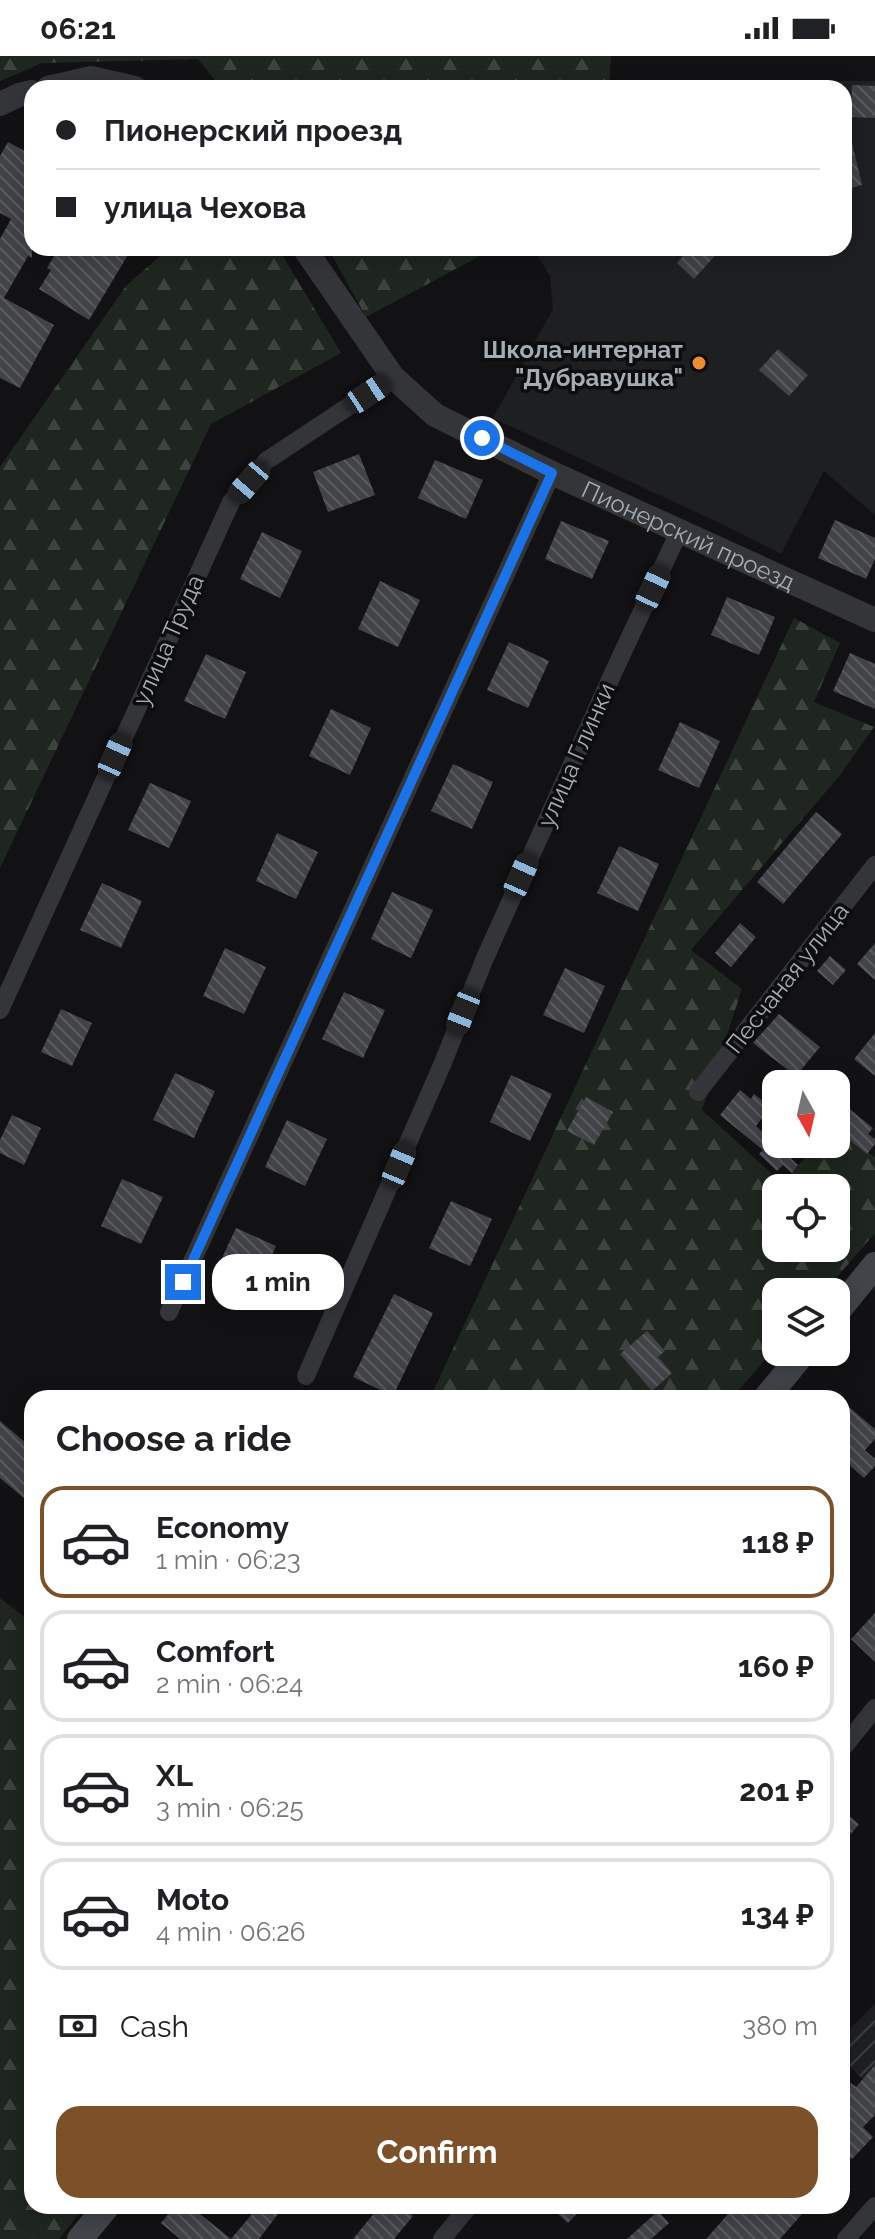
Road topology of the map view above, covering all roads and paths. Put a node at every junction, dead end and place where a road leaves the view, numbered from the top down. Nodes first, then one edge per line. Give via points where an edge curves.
1 (24, 94) edge
2 (0, 104) edge
3 (310, 256) edge
4 (393, 377) junction
5 (552, 473) junction
6 (679, 532) junction
7 (875, 620) edge
8 (875, 865) edge
9 (0, 1010) edge
10 (698, 1092) dead end
11 (875, 1265) edge
12 (850, 1296) edge
13 (169, 1312) dead end
14 (792, 1366) edge
15 (306, 1376) dead end
16 (773, 1390) edge
17 (875, 1708) edge
18 (850, 1739) edge
19 (875, 2206) edge
20 (100, 2214) edge
21 (462, 2214) edge
22 (80, 2239) edge
23 (442, 2239) edge
24 (846, 2239) edge

1 - 2 street
3 - 4 street, Пионерский проезд
4 - 5 street, Пионерский проезд via 435,415
4 - 9 street, улица Труда via 266,461 231,502
5 - 6 street, Пионерский проезд
5 - 13 street
6 - 7 street, Пионерский проезд
6 - 15 street, улица Глинки via 485,958
8 - 10 street, Песчаная улица
11 - 12 main road
14 - 16 main road
17 - 18 street
19 - 24 street
20 - 22 main road
21 - 23 street

